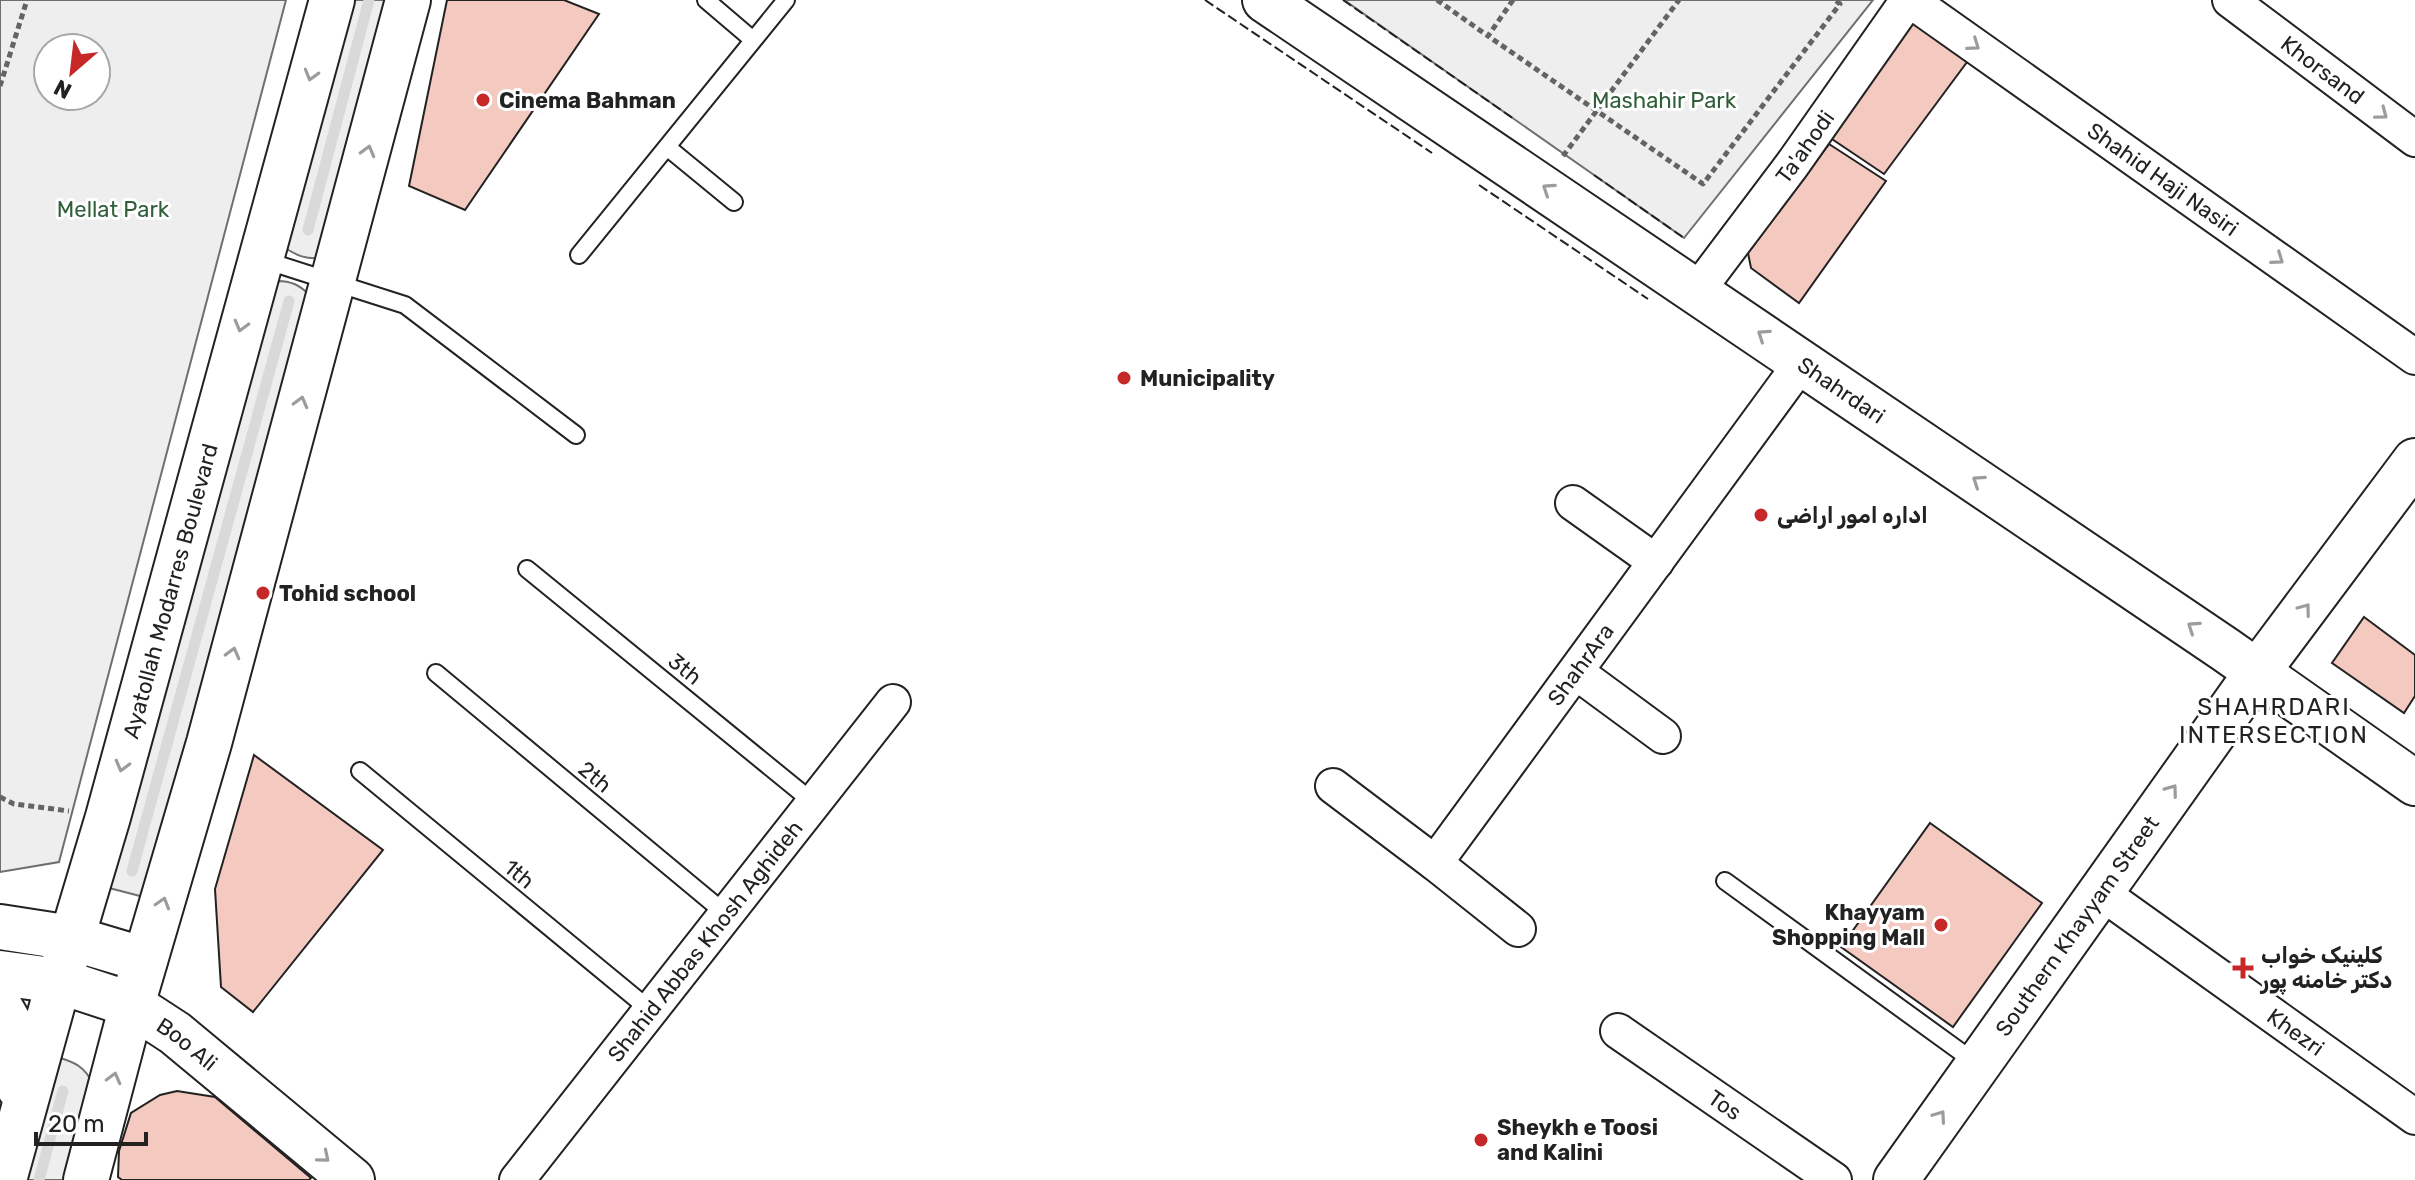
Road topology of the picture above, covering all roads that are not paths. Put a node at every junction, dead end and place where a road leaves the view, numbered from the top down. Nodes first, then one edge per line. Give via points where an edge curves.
1 (332, 0) edge
2 (408, 0) edge
3 (706, 0) edge
4 (786, 0) edge
5 (1265, 0) edge
6 (1909, 0) edge
7 (2230, 0) edge
8 (753, 40) junction
9 (2415, 139) edge
10 (667, 147) junction
11 (734, 202) dead end
12 (579, 255) dead end
13 (260, 259) junction
14 (334, 280) junction
15 (1697, 291) junction
16 (2415, 357) edge
17 (1802, 362) junction
18 (576, 435) dead end
19 (2415, 461) edge
20 (1573, 503) dead end
21 (1656, 562) junction
22 (527, 569) dead end
23 (2258, 671) junction
24 (1576, 672) junction
25 (436, 673) dead end
26 (893, 702) dead end
27 (1663, 736) dead end
28 (360, 771) dead end
29 (2415, 783) edge
30 (1333, 786) dead end
31 (814, 803) junction
32 (1435, 863) junction
33 (1725, 881) dead end
34 (2099, 891) junction
35 (726, 914) junction
36 (0, 927) edge
37 (1518, 929) dead end
38 (71, 938) junction
39 (145, 960) junction
40 (0, 973) edge
41 (59, 981) junction
42 (132, 1005) junction
43 (0, 1007) edge
44 (650, 1010) junction
45 (1618, 1031) dead end
46 (1977, 1064) junction
47 (23, 1110) junction
48 (2415, 1117) edge
49 (4, 1180) edge
50 (86, 1180) edge
51 (352, 1180) edge
52 (517, 1180) edge
53 (1834, 1180) edge
54 (1896, 1180) edge

1 -> 13 main road, Ayatollah Modarres Boulevard
14 -> 2 main road
3 - 8 lane
4 - 8 lane
15 -> 5 main road, Shahrdari
6 - 15 street, Ta'ahodi
6 -> 16 street, Shahid Haji Nasiri
7 -> 9 street, Khorsand
8 - 10 lane
10 - 11 lane
10 - 12 lane
13 - 14 lane
13 -> 38 main road, Ayatollah Modarres Boulevard
14 - 18 lane via 405,305
39 -> 14 main road
17 -> 15 main road, Shahrdari
17 - 21 street, ShahrAra
23 -> 17 main road, Shahrdari
23 -> 19 main road, Southern Khayyam Street
20 - 21 street
21 - 24 street, ShahrAra
22 - 31 lane, 3th
23 - 29 main road, Shahrdari
34 -> 23 main road, Southern Khayyam Street
24 - 27 street
24 - 32 street, ShahrAra
25 - 35 lane, 2th
26 - 31 street, Shahid Abbas Khosh Aghideh
28 - 44 lane, 1th
30 - 32 street
31 - 35 street, Shahid Abbas Khosh Aghideh
32 - 37 street
33 - 46 lane
34 - 46 main road, Southern Khayyam Street
34 - 48 street, Khezri
35 - 44 street, Shahid Abbas Khosh Aghideh
36 - 38 main road
38 - 39 main road
38 - 41 main road, Ayatollah Modarres Boulevard
39 - 42 main road
40 - 41 main road, Boo Ali
41 - 42 main road, Boo Ali
41 - 47 main road, Ayatollah Modarres Boulevard
50 -> 42 main road
42 -> 51 main road, Boo Ali via 175,1033
43 - 47 main road via 12,1028
44 - 52 street, Shahid Abbas Khosh Aghideh
45 - 53 street, Tos
54 -> 46 main road, Southern Khayyam Street
47 - 49 main road, Ayatollah Modarres Boulevard

